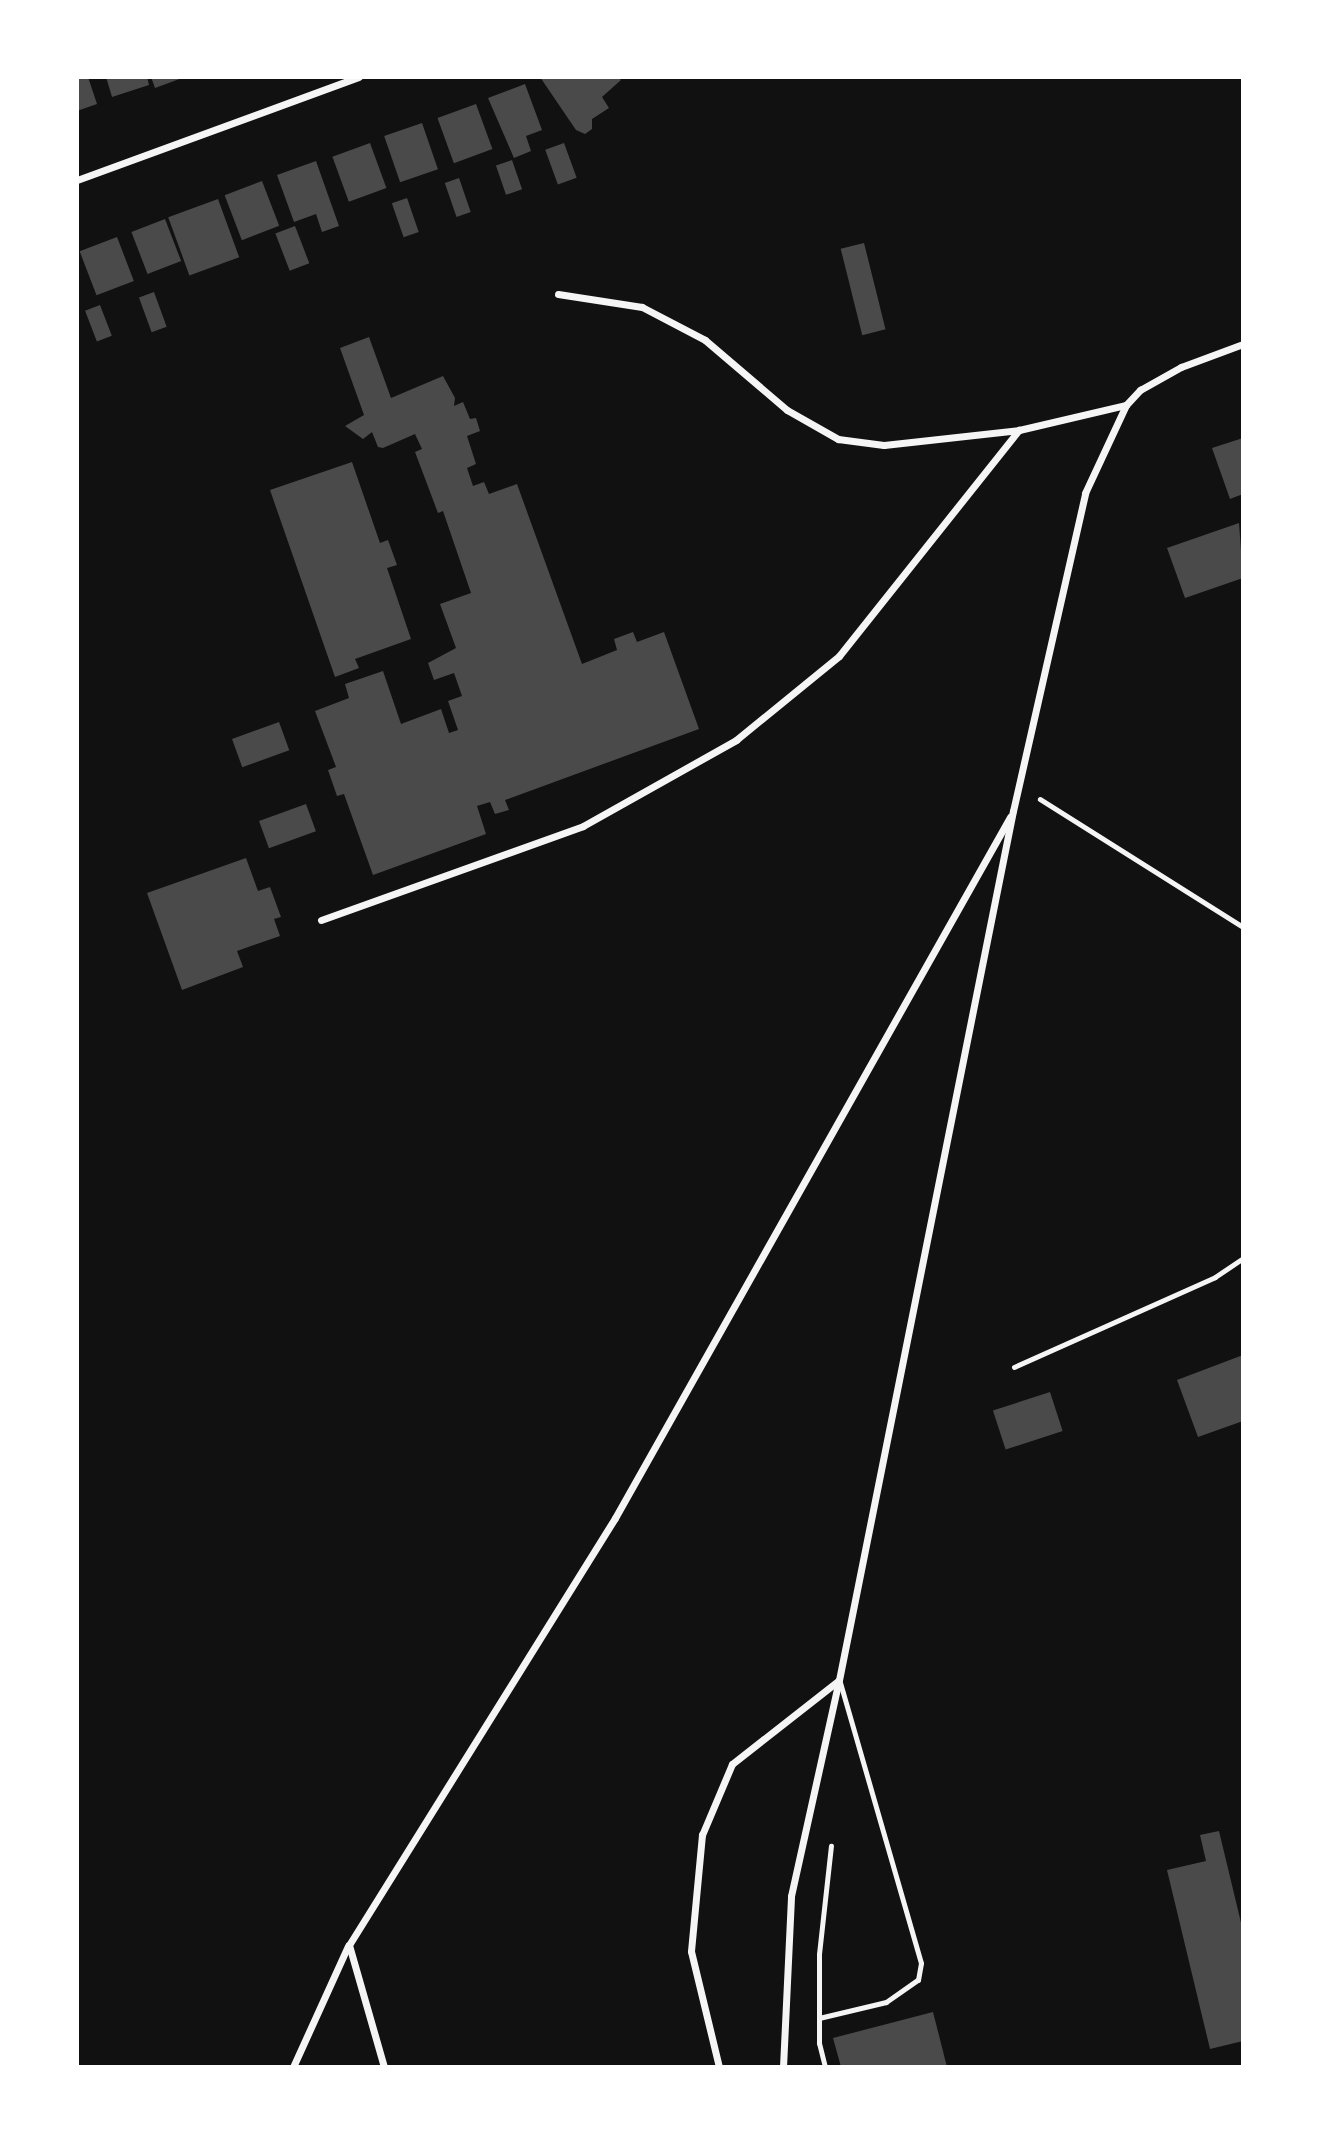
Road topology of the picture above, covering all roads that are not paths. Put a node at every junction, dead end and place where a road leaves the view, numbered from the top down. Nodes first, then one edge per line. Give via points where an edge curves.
1 (359, 77) edge
2 (77, 180) edge
3 (558, 294) dead end
4 (1243, 344) edge
5 (1126, 405) junction
6 (1019, 430) junction
7 (1013, 811) junction
8 (321, 920) dead end
9 (1243, 1258) edge
10 (1014, 1367) dead end
11 (839, 1680) junction
12 (831, 1846) dead end
13 (349, 1945) junction
14 (819, 2018) junction
15 (293, 2067) edge
16 (384, 2067) edge
17 (719, 2067) edge
18 (783, 2067) edge
19 (825, 2067) edge

1 - 2 street
3 - 6 street via 642,307 705,340 787,410 838,439 884,445
4 - 5 street via 1181,368 1140,390
5 - 6 street
5 - 7 street via 1085,493
6 - 8 street via 839,656 736,740 583,826
7 - 11 street
7 - 13 street via 615,1518
9 - 10 lane via 1215,1277
11 - 14 lane via 920,1963 918,1980 886,2002
11 - 17 street via 732,1765 702,1835 691,1951
11 - 18 street via 791,1896
12 - 14 lane via 819,1954
13 - 15 street
13 - 16 street
14 - 19 lane

